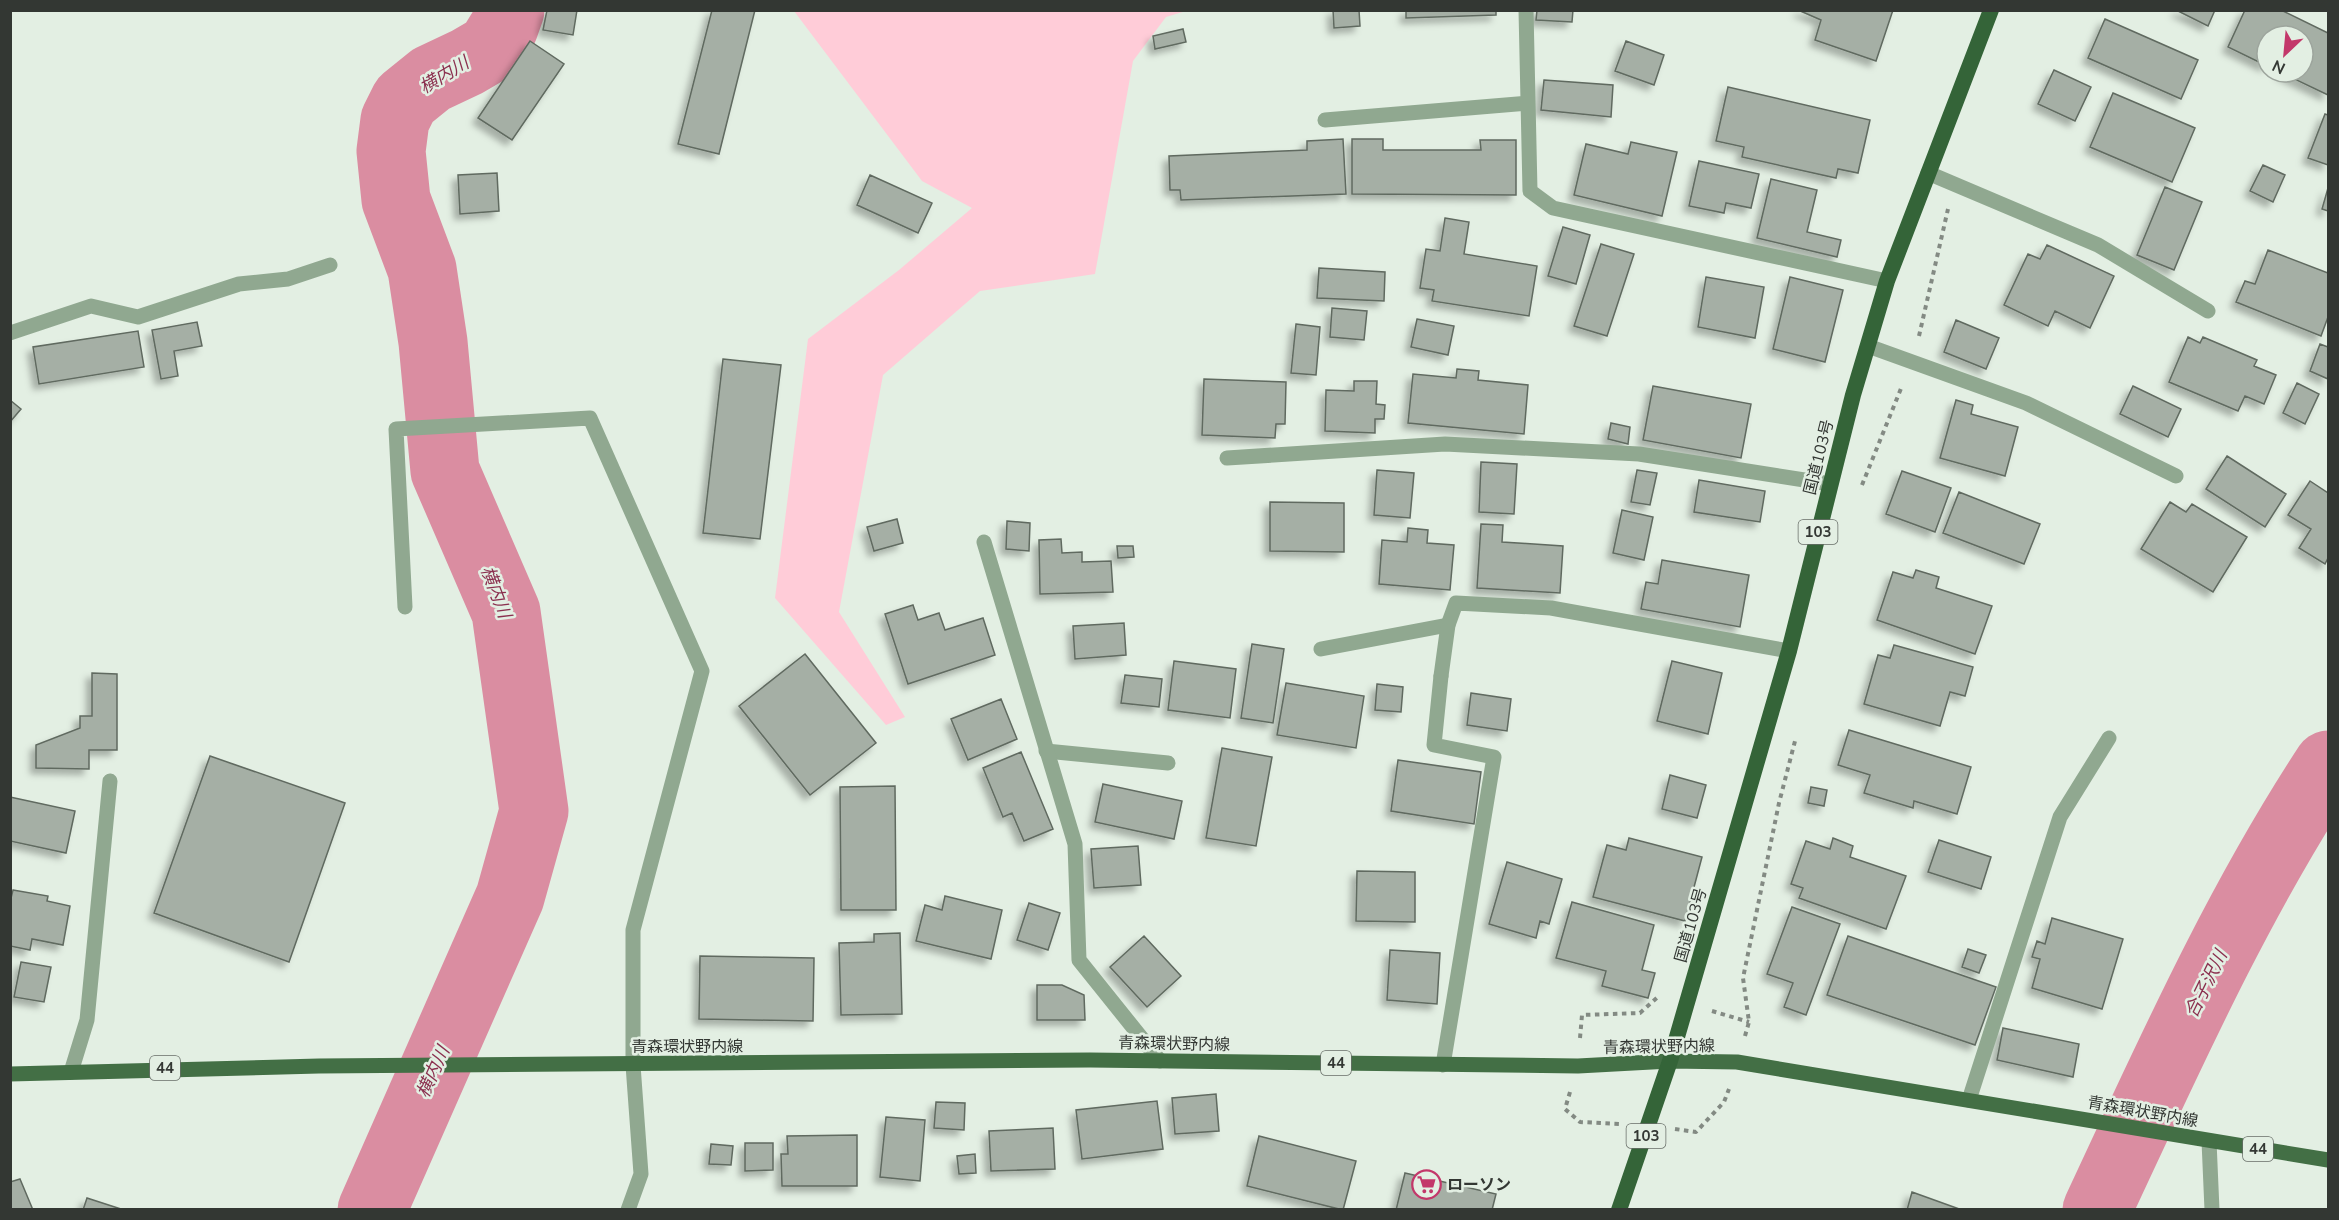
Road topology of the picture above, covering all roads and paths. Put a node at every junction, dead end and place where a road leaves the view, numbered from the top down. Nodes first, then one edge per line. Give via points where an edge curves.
1 (1526, 10) edge
2 (1991, 10) edge
3 (1528, 103) junction
4 (1325, 120) dead end
5 (1928, 173) junction
6 (1956, 185) junction
7 (330, 265) dead end
8 (1887, 281) junction
9 (2208, 311) dead end
10 (10, 333) edge
11 (1868, 346) junction
12 (1912, 361) junction
13 (1227, 458) dead end
14 (2176, 476) dead end
15 (1830, 484) junction
16 (1858, 496) dead end
17 (984, 542) dead end
18 (405, 607) dead end
19 (1448, 625) junction
20 (1322, 649) dead end
21 (1789, 651) junction
22 (1797, 735) dead end
23 (2109, 738) dead end
24 (1047, 751) junction
25 (1168, 763) dead end
26 (110, 782) dead end
27 (1160, 1061) junction
28 (1670, 1061) junction
29 (1737, 1062) junction
30 (633, 1065) junction
31 (1443, 1065) junction
32 (71, 1072) junction
33 (10, 1074) edge
34 (1969, 1100) junction
35 (2209, 1141) junction
36 (2328, 1160) edge
37 (628, 1209) edge
38 (1619, 1209) edge
39 (2212, 1209) edge

1 - 3 street
2 - 5 highway, 国道103号 / 103
3 - 4 street
3 - 8 street via 1530,191 1553,207
5 - 6 street
5 - 8 highway, 国道103号 / 103
6 - 9 street via 2098,245
6 - 12 path
7 - 10 street via 288,279 240,284 138,317 91,306
8 - 11 highway, 国道103号 / 103
11 - 12 street
11 - 15 highway, 国道103号 / 103
12 - 14 street via 2026,403
12 - 16 path
13 - 15 street via 1445,444 1639,453
15 - 21 highway, 国道103号 / 103
17 - 24 street
18 - 30 street via 396,429 590,418 702,671 633,930
19 - 20 street
19 - 21 street via 1456,603 1551,608
19 - 31 street via 1434,745 1494,757
21 - 28 highway, 国道103号 / 103
22 - 29 path via 1743,978 1749,1023
23 - 34 street via 2060,817
24 - 25 street
24 - 27 street via 1075,844 1080,960
26 - 32 street via 87,1020
27 - 30 main road, 青森環状野内線 / 44
27 - 31 main road, 青森環状野内線 / 44
28 - 29 main road, 青森環状野内線 / 44
28 - 31 main road, 青森環状野内線 / 44 via 1578,1066
28 - 38 highway, 103
29 - 34 main road, 青森環状野内線 / 44
30 - 32 main road, 青森環状野内線 / 44
30 - 37 street via 641,1174
32 - 33 main road, 青森環状野内線 / 44
34 - 35 main road, 青森環状野内線 / 44
35 - 36 main road, 青森環状野内線 / 44
35 - 39 street

